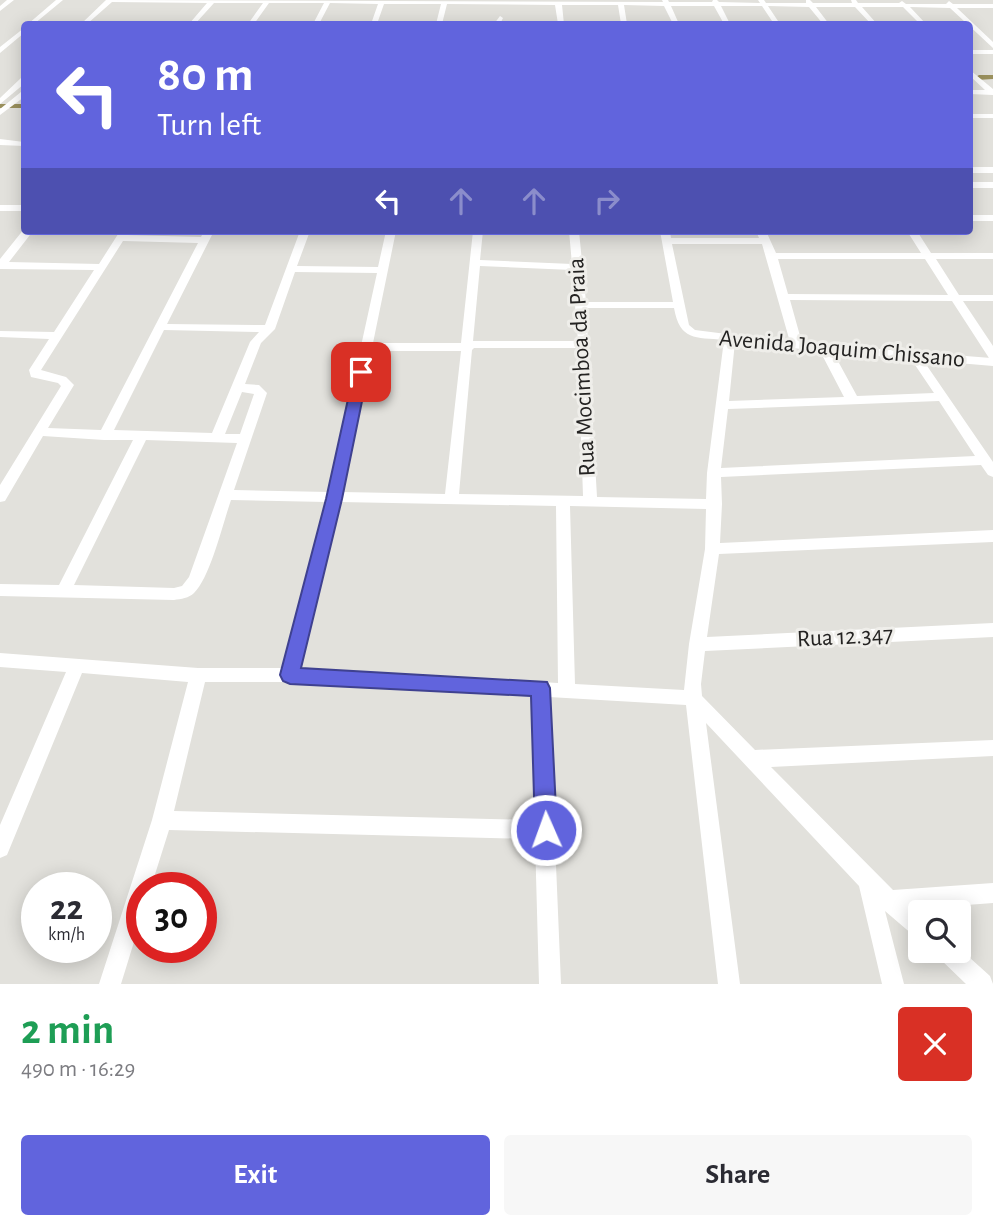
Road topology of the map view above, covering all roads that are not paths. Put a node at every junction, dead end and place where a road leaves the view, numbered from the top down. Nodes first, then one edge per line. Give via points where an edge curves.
1 (11, 0) edge
2 (60, 0) edge
3 (110, 0) edge
4 (117, 0) edge
5 (164, 0) edge
6 (945, 0) edge
7 (212, 1) edge
8 (267, 1) edge
9 (328, 1) edge
10 (387, 2) edge
11 (444, 2) edge
12 (498, 2) edge
13 (558, 2) edge
14 (611, 3) edge
15 (666, 3) edge
16 (716, 3) edge
17 (763, 3) edge
18 (809, 3) edge
19 (854, 3) edge
20 (902, 3) edge
21 (621, 5) junction
22 (951, 6) junction
23 (993, 6) edge
24 (0, 9) edge
25 (35, 21) edge
26 (87, 21) edge
27 (95, 21) edge
28 (195, 21) edge
29 (253, 21) edge
30 (318, 21) edge
31 (376, 21) edge
32 (440, 21) edge
33 (561, 21) edge
34 (624, 21) edge
35 (675, 21) edge
36 (725, 21) edge
37 (775, 21) edge
38 (824, 21) edge
39 (871, 21) edge
40 (920, 21) edge
41 (967, 21) edge
42 (973, 27) edge
43 (21, 33) edge
44 (0, 38) edge
45 (15, 38) junction
46 (21, 39) edge
47 (993, 46) edge
48 (0, 51) edge
49 (973, 52) edge
50 (993, 52) edge
51 (973, 75) edge
52 (21, 84) edge
53 (973, 92) edge
54 (993, 93) edge
55 (21, 96) edge
56 (3, 105) edge
57 (21, 107) edge
58 (0, 113) edge
59 (973, 116) edge
60 (993, 116) edge
61 (0, 144) edge
62 (21, 146) edge
63 (973, 170) edge
64 (993, 170) edge
65 (973, 185) edge
66 (993, 185) edge
67 (0, 208) edge
68 (21, 208) edge
69 (973, 218) edge
70 (993, 218) edge
71 (25, 235) edge
72 (121, 235) edge
73 (207, 235) edge
74 (304, 235) edge
75 (390, 235) edge
76 (478, 235) edge
77 (574, 235) edge
78 (915, 235) edge
79 (666, 236) edge
80 (763, 236) edge
81 (772, 256) junction
82 (929, 256) junction
83 (993, 256) edge
84 (477, 263) junction
85 (1, 265) edge
86 (100, 267) junction
87 (576, 267) junction
88 (292, 269) junction
89 (383, 270) junction
90 (784, 297) junction
91 (954, 298) junction
92 (993, 298) edge
93 (580, 305) junction
94 (681, 305) junction
95 (161, 327) junction
96 (270, 329) junction
97 (0, 334) edge
98 (55, 336) junction
99 (730, 339) junction
100 (584, 345) junction
101 (469, 346) junction
102 (797, 346) junction
103 (367, 347) junction
104 (825, 349) junction
105 (991, 349) edge
106 (914, 355) junction
107 (993, 362) edge
108 (239, 388) junction
109 (942, 397) junction
110 (853, 401) junction
111 (723, 405) junction
112 (40, 432) junction
113 (104, 436) junction
114 (141, 437) junction
115 (217, 438) junction
116 (245, 439) junction
117 (985, 460) junction
118 (993, 472) edge
119 (714, 473) junction
120 (2, 491) edge
121 (224, 495) junction
122 (334, 499) junction
123 (452, 499) junction
124 (563, 502) junction
125 (590, 502) junction
126 (715, 505) junction
127 (993, 536) edge
128 (712, 549) junction
129 (0, 590) edge
130 (64, 591) junction
131 (993, 630) edge
132 (697, 645) junction
133 (0, 660) edge
134 (77, 666) junction
135 (198, 675) junction
136 (290, 675) junction
137 (540, 688) junction
138 (567, 690) junction
139 (693, 698) junction
140 (993, 748) edge
141 (751, 760) junction
142 (162, 820) junction
143 (546, 830) junction
144 (0, 848) edge
145 (868, 881) junction
146 (993, 893) edge
147 (890, 900) junction
148 (908, 917) edge
149 (959, 963) edge
150 (110, 984) edge
151 (550, 984) edge
152 (729, 984) edge
153 (893, 984) edge
154 (982, 984) edge

1 - 24 street
2 - 25 street
3 - 4 street
3 - 26 street
4 - 5 street
4 - 27 street
5 - 7 street
6 - 22 street
7 - 8 street
7 - 28 street
8 - 9 street
8 - 29 street
9 - 10 street
9 - 30 street
10 - 11 street
10 - 31 street
11 - 12 street
11 - 32 street
12 - 13 street
13 - 14 street
13 - 33 street
14 - 21 street
15 - 16 street
15 - 21 street
15 - 35 street
16 - 17 street
16 - 36 street
17 - 18 street
17 - 37 street
18 - 19 street
18 - 38 street
19 - 20 street
19 - 39 street
20 - 22 street
20 - 40 street
21 - 34 street
22 - 23 street
22 - 41 street
42 - 47 street
43 - 45 street
44 - 45 street
45 - 46 street
45 - 48 street
49 - 50 street
51 - 54 street
52 - 56 street
53 - 54 street
55 - 56 street
56 - 57 street
56 - 58 street
59 - 60 street
61 - 62 street
63 - 64 street
65 - 66 street
67 - 68 street
69 - 70 street
71 - 85 street
72 - 86 street
73 - 95 street
74 - 88 street
75 - 89 street
76 - 84 street
77 - 87 street, Rua Mocimboa da Praia
78 - 82 street
79 - 80 street
79 - 94 street
80 - 81 street
81 - 82 street
81 - 90 street
82 - 83 street
82 - 91 street
84 - 87 street
84 - 101 street
85 - 86 street
86 - 98 street
87 - 93 street, Rua Mocimboa da Praia
88 - 89 street
88 - 96 street
89 - 103 street
90 - 91 street
90 - 102 street
91 - 92 street
91 - 105 street
93 - 94 street
93 - 100 street, Rua Mocimboa da Praia
94 - 99 street, Avenida Joaquim Chissano via 684,327 692,333
95 - 96 street
95 - 113 street
96 - 108 street via 256,342
97 - 98 street
98 - 112 street via 35,374 68,385
99 - 102 street, Avenida Joaquim Chissano
99 - 111 street
100 - 101 street
100 - 125 street, Rua Mocimboa da Praia
101 - 103 street
101 - 123 street
102 - 104 street, Avenida Joaquim Chissano
103 - 122 street
104 - 106 street, Avenida Joaquim Chissano
104 - 110 street
106 - 107 street, Avenida Joaquim Chissano
106 - 109 street
108 - 115 street
108 - 116 street via 255,388 261,393
109 - 110 street
109 - 117 street
110 - 111 street
111 - 119 street
112 - 113 street
112 - 120 street
113 - 114 street
114 - 115 street
114 - 130 street
115 - 116 street
116 - 121 street
117 - 118 street
117 - 119 street
119 - 126 street
121 - 122 street
121 - 130 street via 196,580 187,591
122 - 123 street
122 - 136 street
123 - 124 street
124 - 125 street
124 - 138 street
125 - 126 street
126 - 128 street
127 - 128 street
128 - 132 street
129 - 130 street
131 - 132 street, Rua 12.347
132 - 139 street
133 - 134 street
134 - 135 street
134 - 144 street
135 - 136 street
135 - 142 street
136 - 137 street
137 - 138 street
137 - 143 street
138 - 139 street
139 - 141 street
139 - 152 street
140 - 141 street
141 - 145 street
142 - 143 street
142 - 150 street
143 - 151 street
145 - 147 street
145 - 153 street
146 - 147 street
147 - 148 street
149 - 154 street

